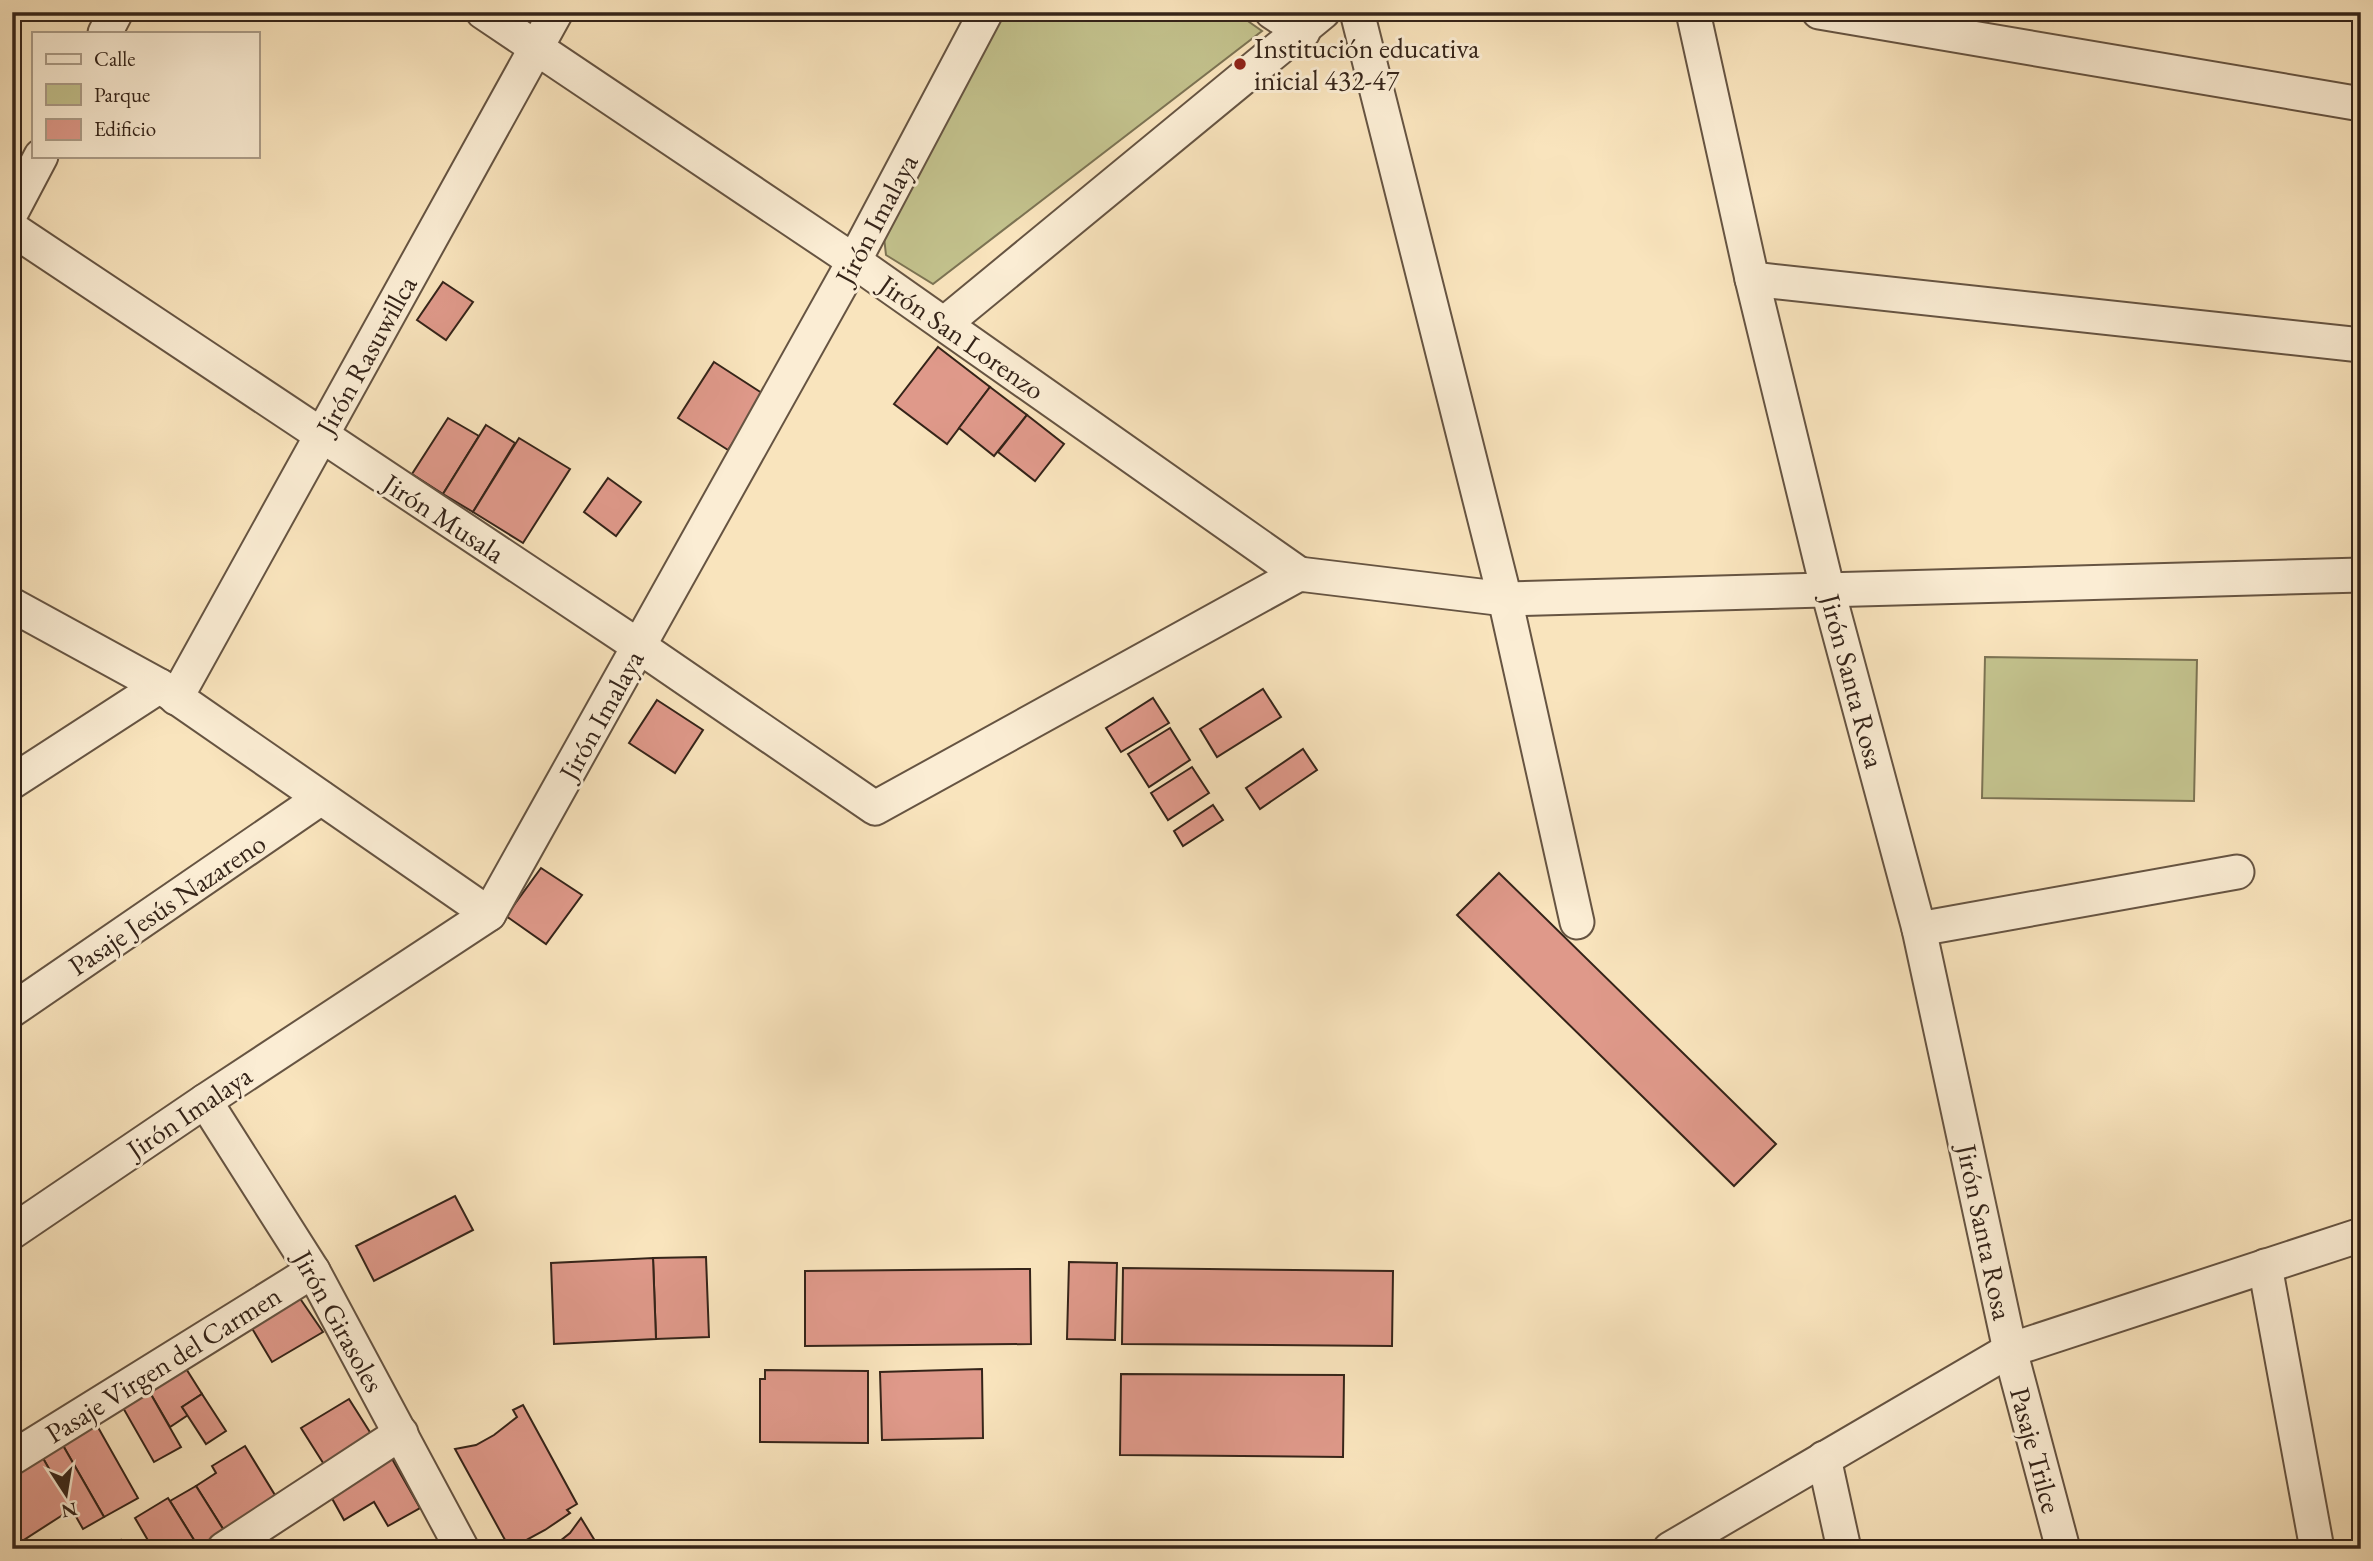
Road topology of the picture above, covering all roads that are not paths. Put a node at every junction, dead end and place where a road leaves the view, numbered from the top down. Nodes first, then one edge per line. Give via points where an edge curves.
1 (116, 12) edge
2 (483, 12) edge
3 (556, 12) edge
4 (986, 12) edge
5 (1272, 12) edge
6 (1357, 12) edge
7 (1693, 12) edge
8 (1834, 13) edge
9 (1313, 22) edge
10 (106, 32) edge
11 (536, 47) junction
12 (2361, 104) edge
13 (40, 158) edge
14 (12, 211) edge
15 (12, 229) edge
16 (854, 261) junction
17 (1752, 279) junction
18 (944, 324) junction
19 (2361, 345) edge
20 (320, 437) junction
21 (1299, 574) junction
22 (2361, 575) edge
23 (1828, 591) junction
24 (1505, 599) junction
25 (12, 605) edge
26 (640, 647) junction
27 (168, 692) junction
28 (12, 782) edge
29 (321, 798) junction
30 (2237, 872) dead end
31 (489, 914) junction
32 (1577, 922) dead end
33 (1919, 929) junction
34 (12, 1010) edge
35 (205, 1101) junction
36 (12, 1232) edge
37 (2361, 1235) edge
38 (2265, 1266) junction
39 (313, 1271) junction
40 (2010, 1350) junction
41 (401, 1433) junction
42 (12, 1458) edge
43 (1824, 1458) junction
44 (224, 1549) edge
45 (462, 1549) edge
46 (1670, 1549) edge
47 (1844, 1549) edge
48 (2063, 1549) edge
49 (2317, 1549) edge

1 - 10 street
2 - 11 street, Jirón San Lorenzo
3 - 11 street, Jirón Rasuwillca
4 - 16 street, Jirón Imalaya
5 - 9 street
6 - 24 street
7 - 17 street, Jirón Santa Rosa
8 - 12 street
9 - 18 street
11 - 16 street, Jirón San Lorenzo
11 - 20 street, Jirón Rasuwillca
13 - 14 street
15 - 20 street, Jirón Musala
16 - 18 street, Jirón San Lorenzo
16 - 26 street, Jirón Imalaya
17 - 19 street
17 - 23 street, Jirón Santa Rosa
18 - 21 street, Jirón San Lorenzo
20 - 26 street, Jirón Musala
20 - 27 street, Jirón Rasuwillca
21 - 24 street
21 - 26 street, Jirón Musala via 875,808
22 - 23 street
23 - 24 street
23 - 33 street, Jirón Santa Rosa
24 - 32 street
25 - 27 street
26 - 31 street, Jirón Imalaya
27 - 28 street
27 - 29 street
29 - 31 street
29 - 34 street, Pasaje Jesús Nazareno
30 - 33 street
31 - 35 street, Jirón Imalaya
33 - 40 street, Jirón Santa Rosa
35 - 36 street, Jirón Imalaya
35 - 39 street, Jirón Girasoles
37 - 38 street
38 - 40 street
38 - 49 street
39 - 41 street, Jirón Girasoles
39 - 42 street, Pasaje Virgen del Carmen
40 - 43 street
40 - 48 street, Pasaje Trilce
41 - 44 street
41 - 45 street, Jirón Girasoles
43 - 46 street
43 - 47 street

